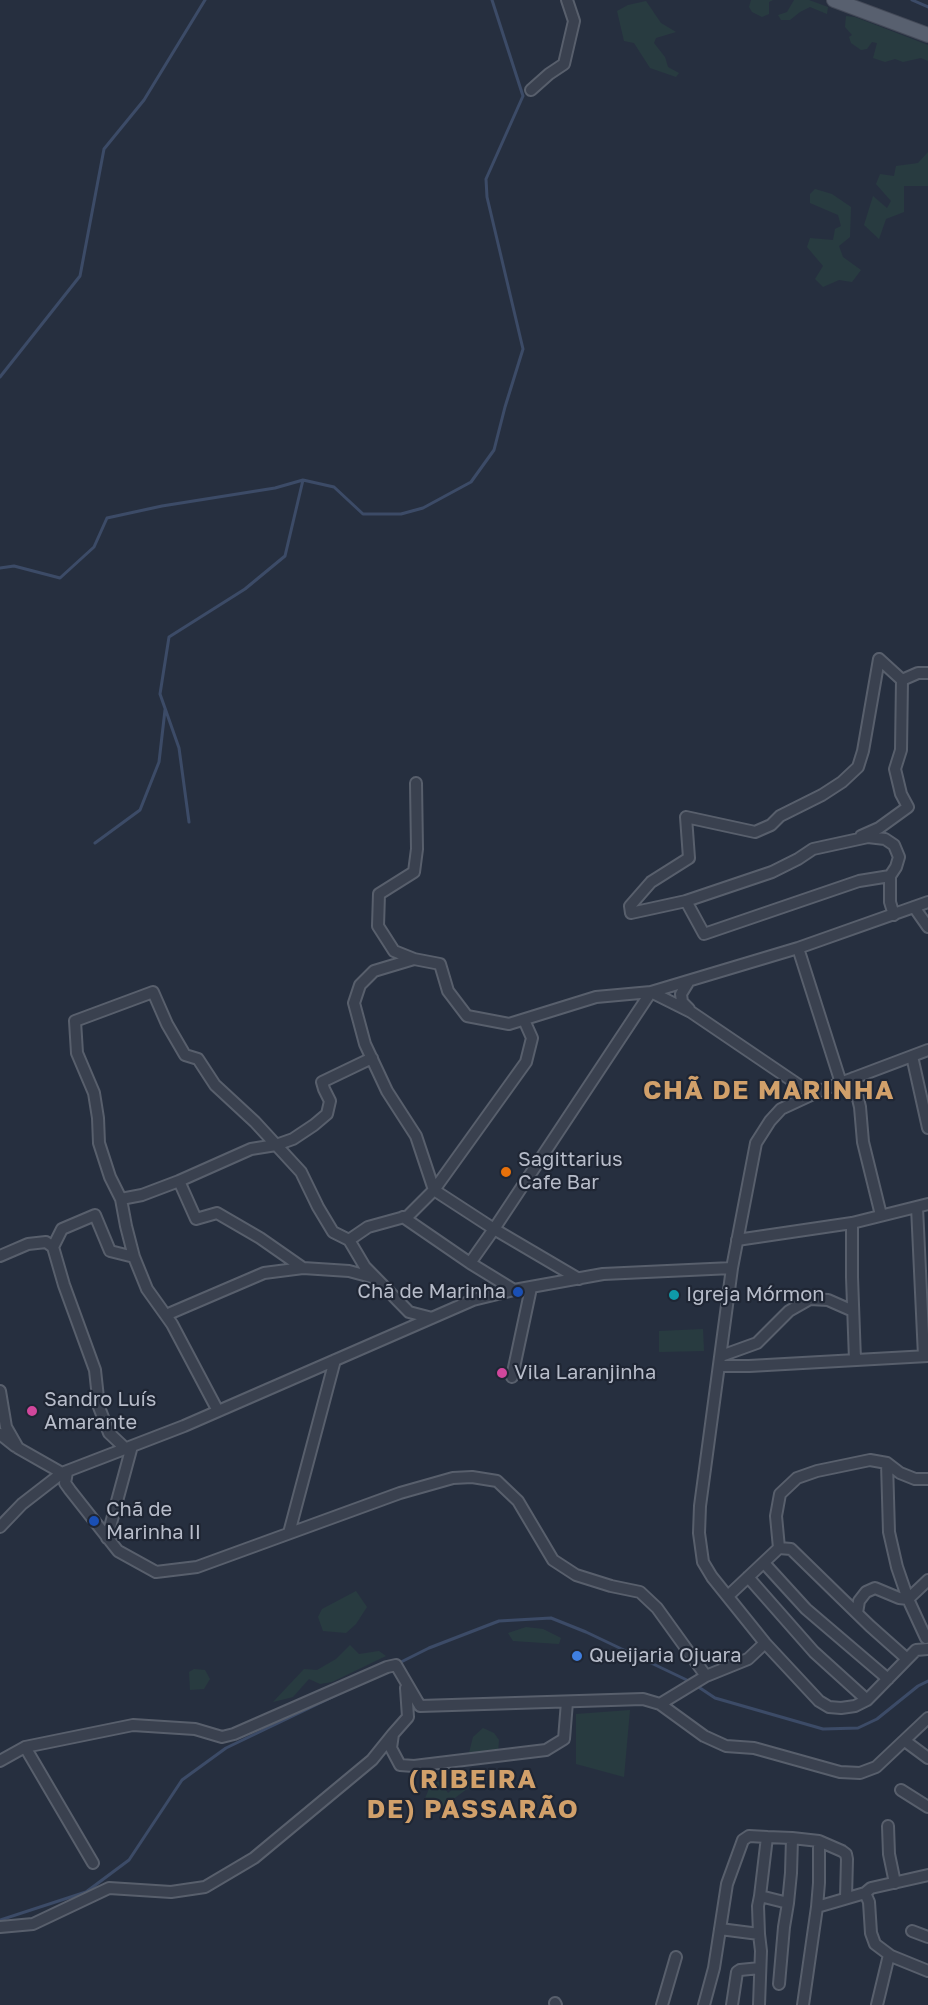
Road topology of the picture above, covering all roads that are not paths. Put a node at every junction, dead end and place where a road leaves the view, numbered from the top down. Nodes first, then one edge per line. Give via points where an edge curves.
1 (567, 0) edge
2 (834, 0) edge
3 (928, 35) edge
4 (531, 90) dead end
5 (928, 673) edge
6 (902, 680) junction
7 (416, 783) dead end
8 (854, 839) junction
9 (890, 876) junction
10 (686, 901) junction
11 (928, 902) edge
12 (914, 907) junction
13 (894, 915) junction
14 (928, 927) edge
15 (798, 948) junction
16 (414, 959) junction
17 (689, 981) junction
18 (651, 992) junction
19 (691, 1012) junction
20 (524, 1020) junction
21 (928, 1050) edge
22 (912, 1056) junction
23 (372, 1058) junction
24 (853, 1078) junction
25 (841, 1083) junction
26 (822, 1090) junction
27 (928, 1128) edge
28 (276, 1145) junction
29 (179, 1181) junction
30 (434, 1190) junction
31 (122, 1199) junction
32 (928, 1204) edge
33 (916, 1207) junction
34 (881, 1215) junction
35 (403, 1217) junction
36 (852, 1223) junction
37 (494, 1229) junction
38 (349, 1240) junction
39 (737, 1240) junction
40 (53, 1247) junction
41 (0, 1256) edge
42 (134, 1257) junction
43 (470, 1263) junction
44 (303, 1268) junction
45 (732, 1268) junction
46 (375, 1278) junction
47 (579, 1279) junction
48 (531, 1288) junction
49 (514, 1290) junction
50 (853, 1311) junction
51 (166, 1315) junction
52 (432, 1318) junction
53 (926, 1356) edge
54 (335, 1360) junction
55 (855, 1360) junction
56 (721, 1361) junction
57 (512, 1377) dead end
58 (0, 1391) edge
59 (218, 1411) junction
60 (0, 1434) edge
61 (18, 1448) junction
62 (129, 1448) junction
63 (887, 1463) junction
64 (65, 1472) junction
65 (928, 1479) edge
66 (50, 1482) junction
67 (70, 1490) junction
68 (0, 1527) edge
69 (289, 1533) junction
70 (107, 1538) junction
71 (779, 1548) junction
72 (764, 1563) junction
73 (748, 1577) junction
74 (928, 1580) edge
75 (728, 1596) junction
76 (908, 1599) junction
77 (857, 1613) junction
78 (927, 1634) edge
79 (765, 1643) junction
80 (926, 1650) edge
81 (906, 1658) junction
82 (706, 1676) junction
83 (404, 1678) junction
84 (888, 1679) junction
85 (867, 1700) junction
86 (567, 1702) junction
87 (660, 1704) junction
88 (928, 1718) edge
89 (393, 1734) junction
90 (905, 1741) junction
91 (25, 1747) junction
92 (928, 1758) edge
93 (0, 1761) edge
94 (901, 1790) dead end
95 (928, 1807) edge
96 (888, 1826) dead end
97 (767, 1837) junction
98 (792, 1838) junction
99 (819, 1841) junction
100 (93, 1863) dead end
101 (928, 1875) edge
102 (895, 1883) junction
103 (865, 1893) junction
104 (760, 1896) junction
105 (846, 1898) junction
106 (788, 1903) junction
107 (817, 1907) junction
108 (0, 1927) edge
109 (720, 1929) junction
110 (912, 1931) dead end
111 (759, 1934) junction
112 (928, 1937) edge
113 (891, 1956) junction
114 (676, 1957) dead end
115 (760, 1968) junction
116 (928, 1971) edge
117 (780, 1984) dead end
118 (662, 2005) edge
119 (704, 2005) edge
120 (732, 2005) edge
121 (760, 2005) edge
122 (803, 2005) edge
123 (877, 2005) edge

1 - 4 street via 574,21 564,64
2 - 3 main road
5 - 6 street
6 - 8 street via 901,750 895,769 908,807 879,828
6 - 10 street via 879,659 858,767 822,795 755,832 686,817 689,858 651,882 630,906 631,913
7 - 16 street via 414,872 379,894 378,926 394,951
8 - 9 street via 885,839 894,845 899,857
8 - 10 street via 813,849 772,872
9 - 10 street via 859,881 704,934
9 - 13 street
11 - 12 street
12 - 13 street
12 - 14 street
13 - 15 street
15 - 17 street
15 - 25 street
16 - 20 street via 440,964 448,991 467,1016 509,1024
16 - 23 street via 374,971 360,985 354,1003
17 - 18 street
17 - 19 street via 681,994 682,1002
18 - 19 street
18 - 20 street via 596,997
18 - 37 street
19 - 26 street via 803,1088
20 - 30 street via 532,1038 526,1062
21 - 22 street
22 - 24 street
22 - 27 street
23 - 28 street via 322,1082 330,1101 327,1114 293,1139
23 - 30 street via 387,1091 416,1136
24 - 25 street
24 - 34 street via 862,1142
25 - 26 street
26 - 39 street via 781,1109 756,1143
28 - 29 street via 251,1149
28 - 31 street via 215,1085 198,1059 185,1055 153,992 75,1021 77,1053 94,1093 99,1118 99,1143
28 - 38 street via 301,1172 333,1232
29 - 31 street
29 - 44 street via 196,1219 217,1213
30 - 35 street
30 - 37 street
31 - 42 street
32 - 33 street
33 - 34 street
33 - 53 street
34 - 36 street
35 - 38 street via 368,1227
35 - 43 street
36 - 39 street
36 - 50 street
37 - 43 street
37 - 47 street
38 - 46 street
39 - 45 street
40 - 41 street via 46,1242 28,1244
40 - 42 street via 62,1229 95,1215 110,1251
40 - 62 street via 95,1370 99,1407 109,1433
42 - 51 street via 147,1289
43 - 49 street
44 - 46 street via 349,1271
44 - 51 street via 264,1273
45 - 47 street via 603,1274
45 - 56 street
46 - 52 street via 409,1312
47 - 48 street
48 - 49 street
48 - 57 street
49 - 52 street via 473,1300
50 - 55 street
50 - 56 street via 828,1300 810,1299 789,1311 757,1343
51 - 59 street
52 - 54 street
53 - 55 street
54 - 59 street
54 - 69 street
55 - 56 street via 749,1366
56 - 75 street via 699,1533 703,1562
58 - 61 street via 6,1427
59 - 62 street
60 - 61 street
61 - 64 street
62 - 64 street
62 - 70 street
63 - 65 street via 915,1479
63 - 71 street via 870,1460 797,1478 780,1494 776,1516
63 - 76 street via 889,1532
64 - 66 street
64 - 67 street
66 - 67 street
66 - 68 street
67 - 70 street
69 - 70 street via 197,1567 156,1572 118,1551
69 - 82 street via 453,1478 497,1482 518,1501 553,1560 576,1575 640,1592 657,1608
71 - 72 street
71 - 77 street via 791,1549
72 - 73 street
72 - 84 street via 806,1610
73 - 75 street
73 - 85 street via 814,1652
74 - 76 street
75 - 79 street
76 - 77 street via 875,1588 859,1601
76 - 78 street
77 - 81 street
78 - 80 street
79 - 82 street via 748,1659
79 - 85 street via 829,1707 855,1706
80 - 81 street via 916,1650
81 - 84 street
82 - 87 street
83 - 86 street via 420,1706
83 - 89 street via 408,1717
83 - 91 street via 396,1665 387,1666 222,1737 195,1729 134,1725
84 - 85 street
86 - 87 street via 643,1699
86 - 89 street via 564,1739 546,1750 400,1765 391,1748
87 - 90 street via 704,1736 726,1746 754,1748 840,1772 860,1773 876,1767
88 - 90 street
89 - 108 street via 372,1760 254,1858 205,1887 171,1892 109,1888 33,1924
90 - 92 street
91 - 93 street
91 - 100 street
94 - 95 street
96 - 102 street
97 - 98 street
97 - 104 street
97 - 109 street via 749,1836 743,1840 727,1884
98 - 99 street
98 - 106 street
99 - 105 street via 846,1854
99 - 107 street
101 - 102 street
102 - 103 street
103 - 105 street
103 - 113 street via 875,1944
104 - 106 street
104 - 111 street
105 - 107 street
106 - 117 street
107 - 122 street
109 - 111 street
109 - 119 street
110 - 112 street
111 - 115 street
113 - 116 street
113 - 123 street
114 - 118 street
115 - 120 street via 737,1972
115 - 121 street

